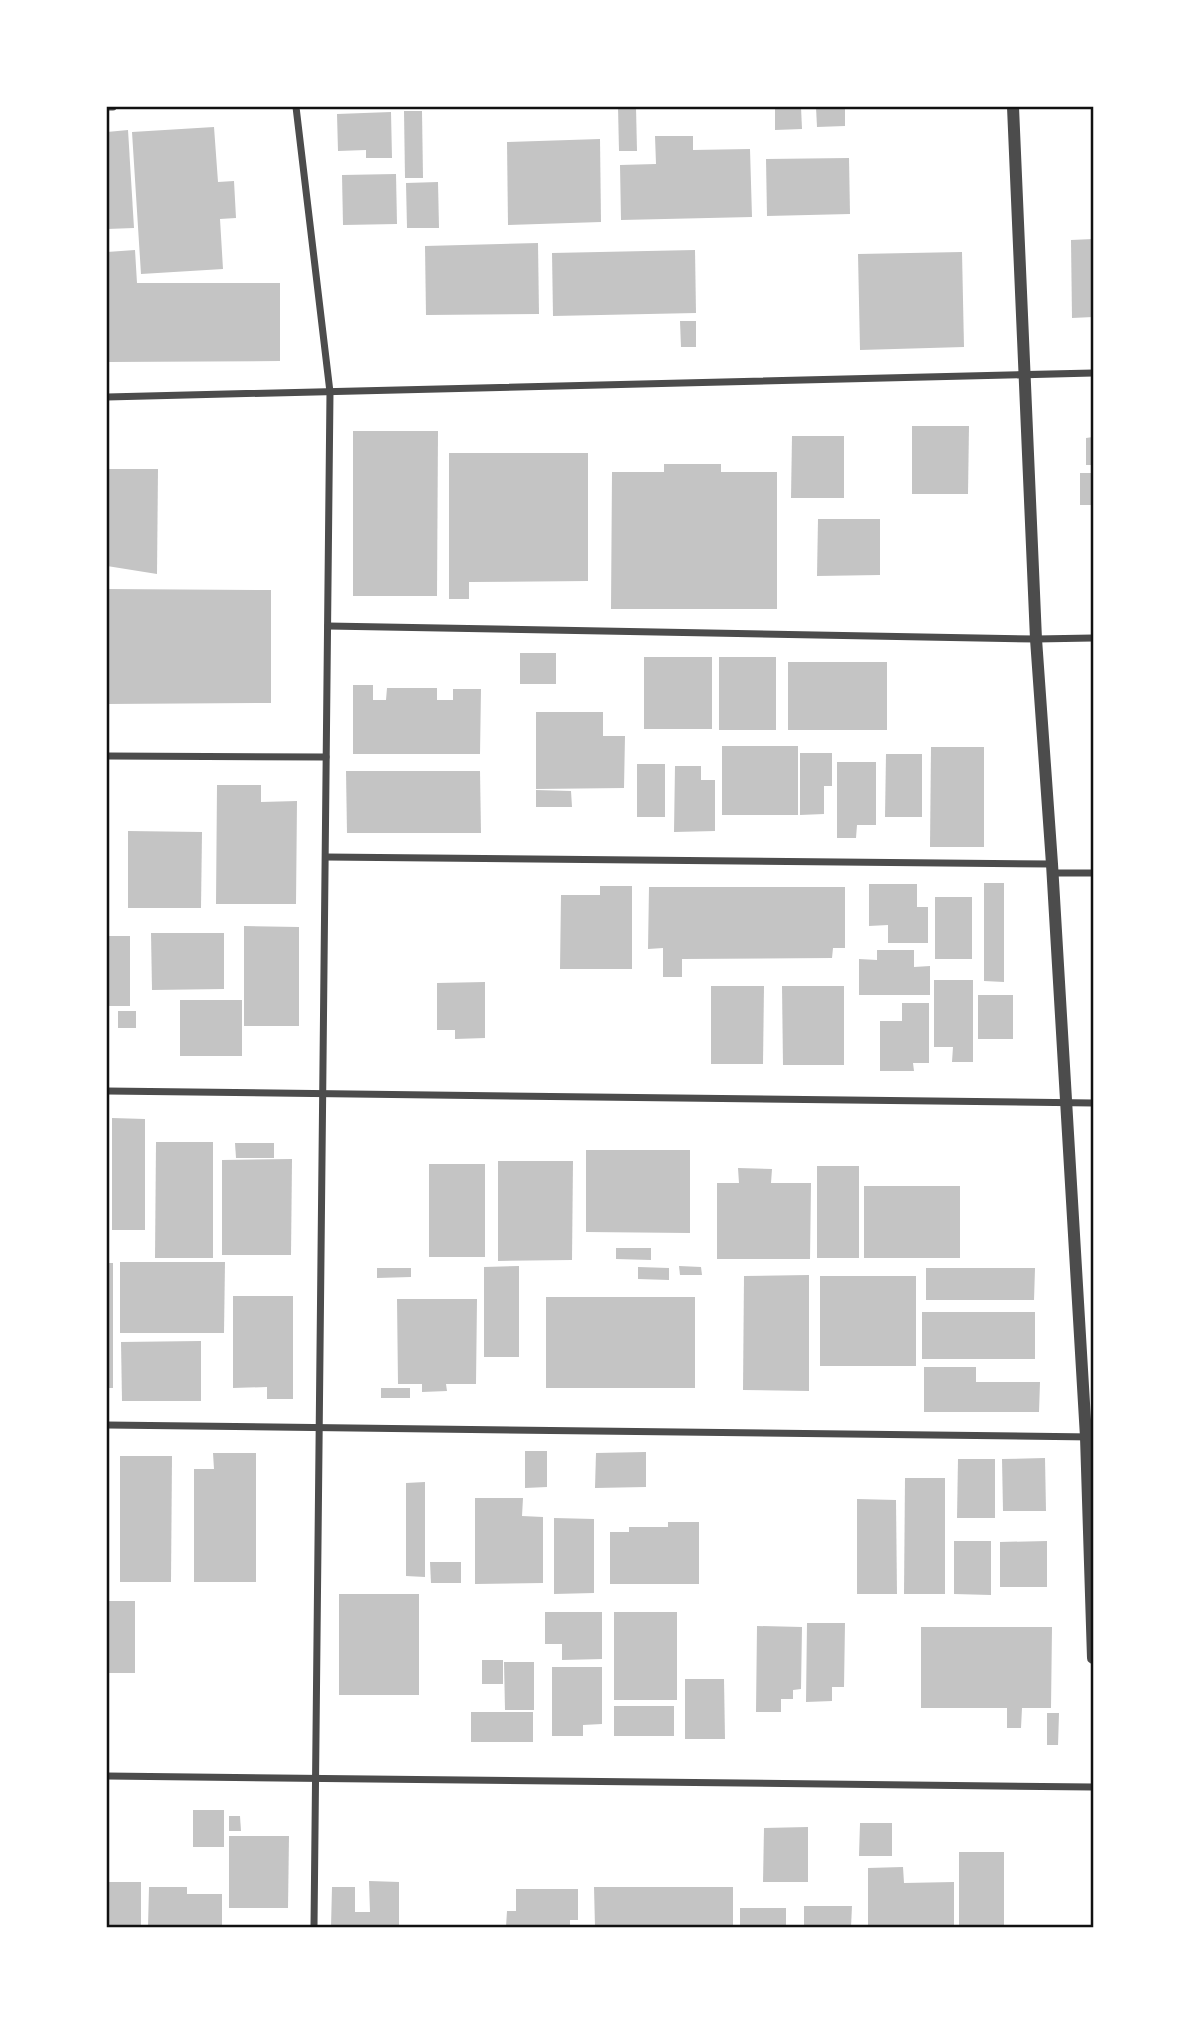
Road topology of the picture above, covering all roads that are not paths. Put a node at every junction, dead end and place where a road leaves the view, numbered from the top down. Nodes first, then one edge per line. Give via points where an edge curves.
1 (107, 107) edge
2 (113, 107) edge
3 (296, 107) edge
4 (1013, 107) edge
5 (1093, 373) edge
6 (1024, 374) junction
7 (330, 392) junction
8 (107, 397) edge
9 (328, 625) junction
10 (1093, 638) edge
11 (1036, 639) junction
12 (107, 756) edge
13 (326, 757) junction
14 (326, 857) junction
15 (1052, 868) junction
16 (1093, 873) edge
17 (107, 1091) edge
18 (324, 1092) junction
19 (1066, 1102) junction
20 (1093, 1103) edge
21 (107, 1425) edge
22 (320, 1429) junction
23 (1090, 1437) edge
24 (1093, 1658) edge
25 (107, 1776) edge
26 (317, 1779) junction
27 (1093, 1787) edge
28 (314, 1927) edge

1 - 2 street
3 - 7 street
4 - 6 street
5 - 6 street
6 - 7 street
6 - 11 street
7 - 8 street
7 - 9 street
9 - 11 street
9 - 13 street
10 - 11 street
11 - 15 street
12 - 13 street
13 - 14 street
14 - 15 street
14 - 18 street
15 - 16 street
15 - 19 street
17 - 18 street
18 - 19 street
18 - 22 street
19 - 20 street
19 - 23 street
21 - 22 street
22 - 23 street
22 - 26 street
23 - 24 street
25 - 26 street
26 - 27 street
26 - 28 street

